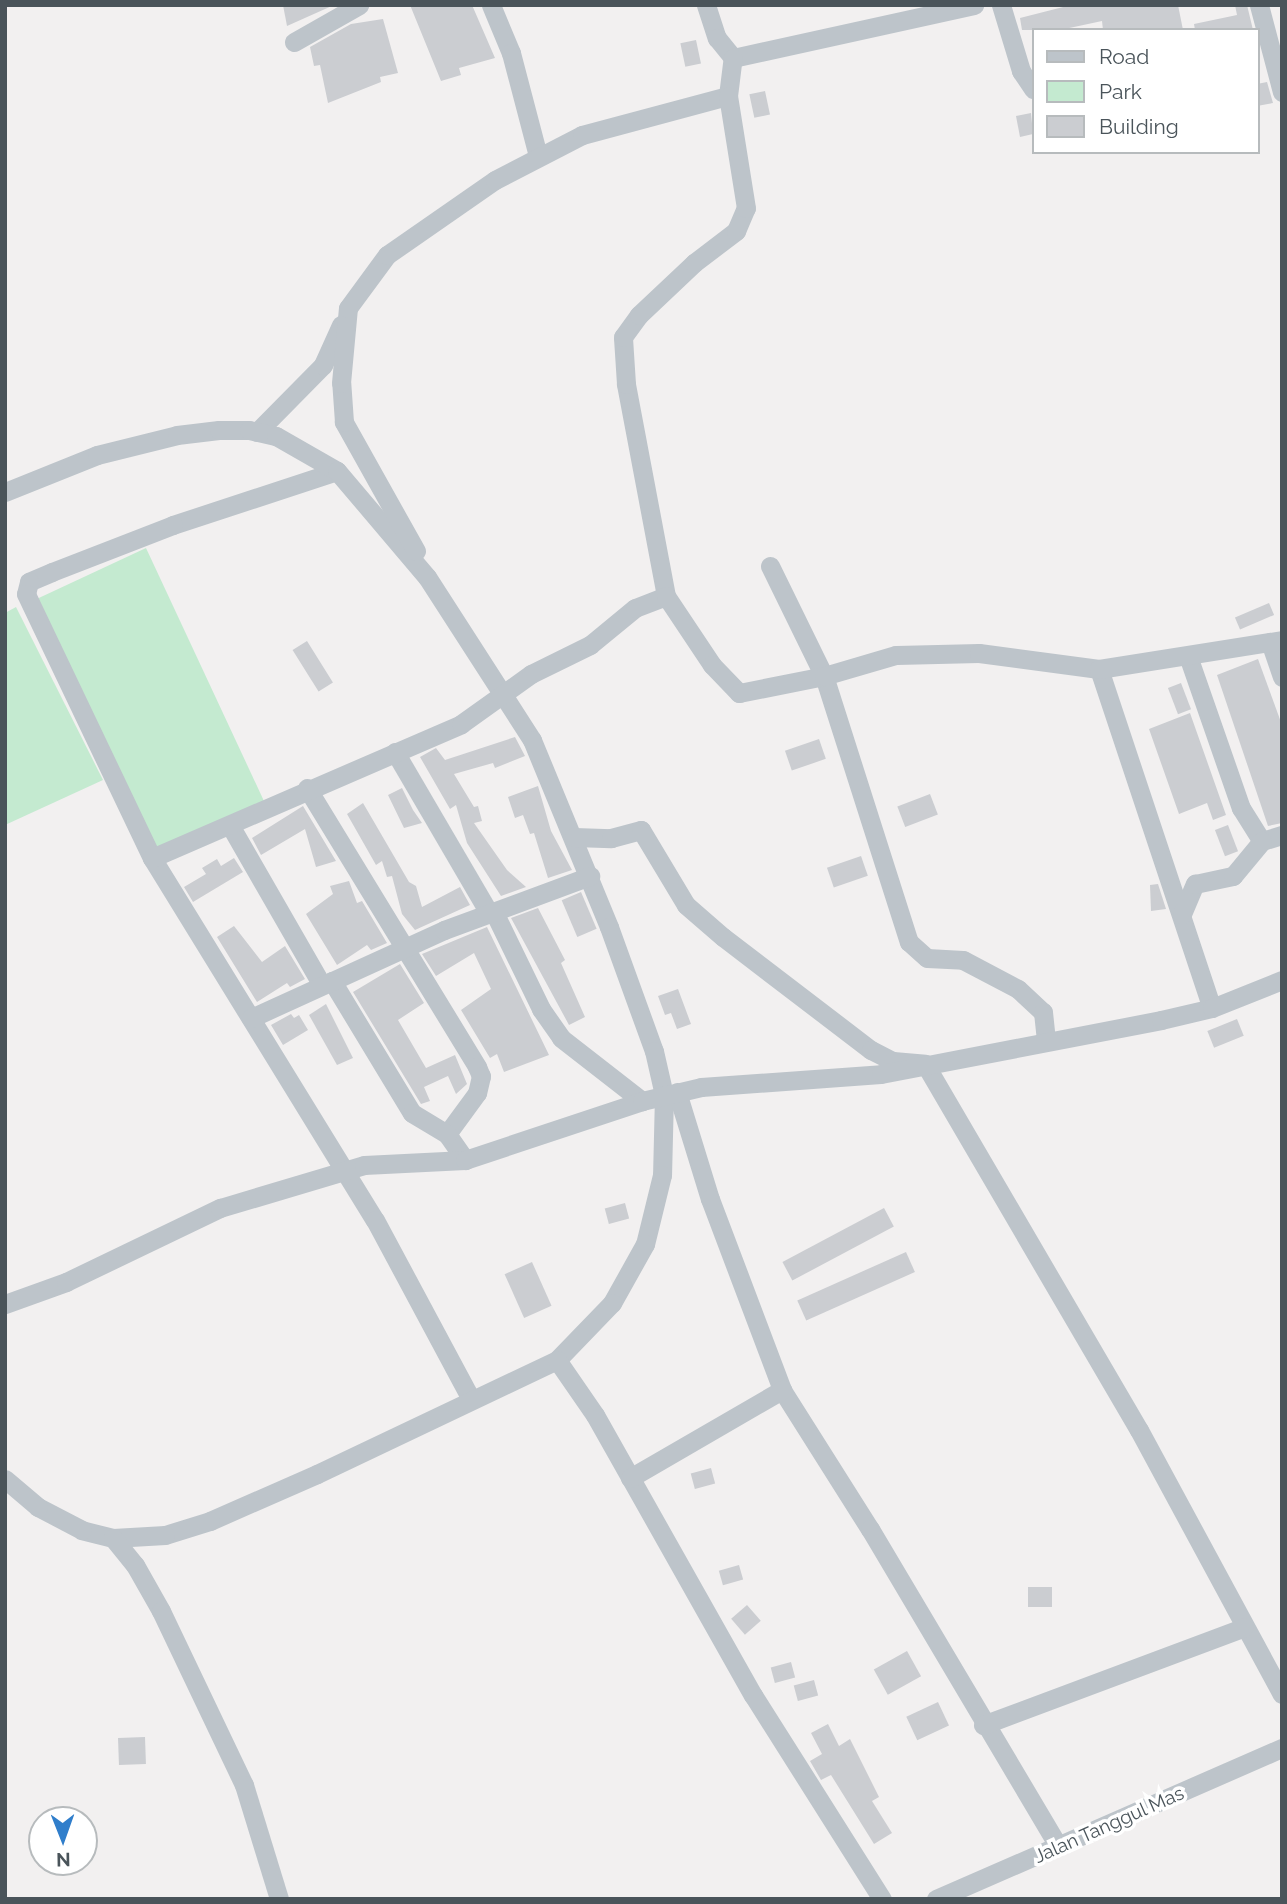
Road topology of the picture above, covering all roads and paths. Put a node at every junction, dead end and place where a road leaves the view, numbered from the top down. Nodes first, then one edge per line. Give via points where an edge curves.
1 (359, 5) edge
2 (491, 5) edge
3 (706, 5) edge
4 (974, 5) edge
5 (1002, 5) edge
6 (1259, 5) edge
7 (293, 42) dead end
8 (1268, 45) edge
9 (733, 58) junction
10 (1032, 88) edge
11 (1282, 92) edge
12 (728, 96) junction
13 (538, 156) junction
14 (348, 308) junction
15 (257, 432) junction
16 (337, 471) junction
17 (5, 492) edge
18 (770, 566) dead end
19 (427, 578) junction
20 (666, 596) junction
21 (1276, 641) edge
22 (1188, 656) junction
23 (1099, 669) junction
24 (824, 676) junction
25 (1282, 677) edge
26 (502, 696) junction
27 (395, 752) junction
28 (307, 788) junction
29 (231, 827) junction
30 (1282, 835) edge
31 (574, 836) junction
32 (1262, 841) junction
33 (152, 859) junction
34 (590, 876) junction
35 (492, 913) junction
36 (1182, 914) junction
37 (407, 947) junction
38 (1282, 981) edge
39 (327, 983) junction
40 (1212, 1008) junction
41 (251, 1018) junction
42 (1046, 1041) junction
43 (925, 1064) junction
44 (671, 1093) junction
45 (642, 1101) junction
46 (447, 1134) junction
47 (465, 1160) junction
48 (342, 1171) junction
49 (5, 1304) edge
50 (557, 1360) junction
51 (782, 1390) junction
52 (471, 1399) junction
53 (630, 1478) junction
54 (5, 1479) edge
55 (113, 1538) junction
56 (1243, 1628) junction
57 (1282, 1694) edge
58 (984, 1725) junction
59 (1282, 1748) edge
60 (1058, 1846) junction
61 (279, 1899) edge
62 (882, 1899) edge
63 (936, 1899) edge

1 - 7 street
2 - 13 street via 511,54
3 - 9 street via 717,38
4 - 9 street
5 - 10 street via 1021,71
6 - 8 street
8 - 11 street
9 - 12 street
12 - 13 street via 582,135
12 - 20 street via 746,208 736,231 694,263 639,315 623,337 626,384
13 - 14 street via 429,222 387,255
14 - 15 street via 323,365
14 - 19 street via 341,383 346,428 379,479
15 - 16 street via 299,447
15 - 17 street via 219,430 157,439 97,455
16 - 19 street
16 - 33 street via 173,525 52,572 26,587 50,652
18 - 24 street
19 - 26 street
20 - 24 street via 736,691
20 - 26 street via 635,608 590,645 531,674
21 - 22 street
21 - 25 street
22 - 23 street
22 - 32 street via 1241,808
23 - 24 street via 979,653 896,654
23 - 36 street
24 - 42 street via 909,942 928,958 963,960 1018,989 1043,1012
26 - 27 street via 461,724
26 - 31 street via 532,740
27 - 28 street
27 - 35 street
28 - 29 street
28 - 37 street via 359,879
29 - 33 street
29 - 39 street
30 - 32 street
31 - 34 street
31 - 43 street via 611,838 641,830 685,905 723,937 871,1050 893,1061
32 - 36 street via 1233,876 1195,884
33 - 41 street
34 - 35 street
34 - 44 street
35 - 37 street
35 - 45 street via 561,1038
36 - 40 street
37 - 39 street
37 - 46 street via 481,1076 471,1104
38 - 40 street
39 - 41 street
39 - 46 street via 412,1113
40 - 42 street
41 - 48 street
42 - 43 street
43 - 44 street via 881,1074
43 - 56 street via 1139,1430
44 - 45 street
44 - 50 street via 662,1175 645,1244 612,1303
44 - 51 street
45 - 47 street
46 - 47 street
47 - 48 street via 373,1164
48 - 49 street via 195,1218 66,1282
48 - 52 street via 381,1231
50 - 52 street
50 - 53 street
51 - 53 street
51 - 58 street via 864,1518
52 - 55 street via 187,1530
53 - 62 street via 752,1695
54 - 55 street via 59,1518
55 - 61 street via 135,1565 161,1611 244,1785
56 - 57 street
56 - 58 street
58 - 60 street
59 - 60 street, Jalan Tanggul Mas
60 - 63 street, Jalan Tanggul Mas

